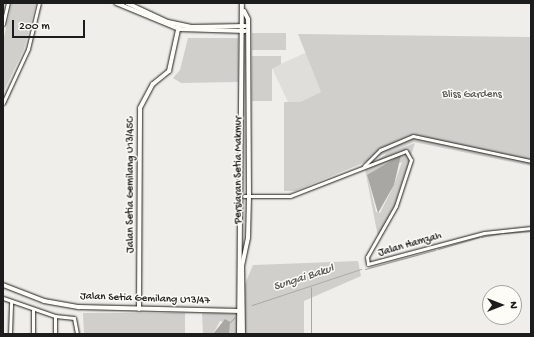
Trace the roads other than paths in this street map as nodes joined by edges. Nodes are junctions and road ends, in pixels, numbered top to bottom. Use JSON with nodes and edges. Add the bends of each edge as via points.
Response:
{"nodes":[{"id":1,"x":8,"y":3,"type":"edge"},
{"id":2,"x":39,"y":3,"type":"edge"},
{"id":3,"x":127,"y":3,"type":"edge"},
{"id":4,"x":119,"y":4,"type":"edge"},
{"id":5,"x":242,"y":5,"type":"edge"},
{"id":6,"x":3,"y":24,"type":"edge"},
{"id":7,"x":245,"y":26,"type":"junction"},
{"id":8,"x":179,"y":27,"type":"junction"},
{"id":9,"x":173,"y":28,"type":"junction"},
{"id":10,"x":189,"y":31,"type":"junction"},
{"id":11,"x":245,"y":31,"type":"junction"},
{"id":12,"x":178,"y":36,"type":"junction"},
{"id":13,"x":3,"y":103,"type":"edge"},
{"id":14,"x":531,"y":161,"type":"edge"},
{"id":15,"x":362,"y":167,"type":"junction"},
{"id":16,"x":242,"y":169,"type":"junction"},
{"id":17,"x":246,"y":196,"type":"junction"},
{"id":18,"x":531,"y":228,"type":"edge"},
{"id":19,"x":241,"y":240,"type":"junction"},
{"id":20,"x":3,"y":285,"type":"edge"},
{"id":21,"x":3,"y":298,"type":"edge"},
{"id":22,"x":11,"y":301,"type":"junction"},
{"id":23,"x":34,"y":310,"type":"junction"},
{"id":24,"x":139,"y":310,"type":"junction"},
{"id":25,"x":241,"y":311,"type":"junction"},
{"id":26,"x":56,"y":316,"type":"junction"},
{"id":27,"x":10,"y":334,"type":"edge"},
{"id":28,"x":32,"y":334,"type":"edge"},
{"id":29,"x":55,"y":334,"type":"edge"},
{"id":30,"x":77,"y":334,"type":"edge"},
{"id":31,"x":239,"y":334,"type":"edge"},
{"id":32,"x":243,"y":334,"type":"edge"}],
"edges":[{"from":1,"to":6,"type":"street"},
{"from":2,"to":13,"type":"street","via":[[28,49]]},
{"from":3,"to":8,"type":"street"},
{"from":4,"to":9,"type":"street"},
{"from":5,"to":7,"type":"street","name":"Persiaran Setia Makmur"},
{"from":7,"to":8,"type":"street"},
{"from":7,"to":11,"type":"street","name":"Persiaran Setia Makmur"},
{"from":8,"to":9,"type":"street"},
{"from":8,"to":10,"type":"street"},
{"from":8,"to":12,"type":"street","name":"Jalan Setia Gemilang U13/45C"},
{"from":9,"to":12,"type":"street"},
{"from":10,"to":11,"type":"street"},
{"from":10,"to":12,"type":"street"},
{"from":11,"to":16,"type":"street","name":"Persiaran Setia Makmur"},
{"from":11,"to":17,"type":"street","name":"Persiaran Setia Makmur"},
{"from":12,"to":24,"type":"street","name":"Jalan Setia Gemilang U13/45C","via":[[169,71],[153,84],[140,108]]},
{"from":14,"to":15,"type":"street","via":[[413,136],[380,150]]},
{"from":15,"to":17,"type":"street","name":"Jalan Hamzah","via":[[290,196]]},
{"from":15,"to":18,"type":"street","name":"Jalan Hamzah","via":[[398,152],[406,151],[411,155],[396,206],[367,257],[368,264],[484,233]]},
{"from":16,"to":17,"type":"street"},
{"from":16,"to":19,"type":"street","name":"Persiaran Setia Makmur"},
{"from":17,"to":19,"type":"street"},
{"from":17,"to":25,"type":"street","name":"Persiaran Setia Makmur","via":[[248,238],[242,266]]},
{"from":19,"to":25,"type":"street","name":"Persiaran Setia Makmur"},
{"from":20,"to":24,"type":"street","name":"Jalan Setia Gemilang U13/47","via":[[54,303]]},
{"from":21,"to":22,"type":"street"},
{"from":22,"to":23,"type":"street"},
{"from":22,"to":27,"type":"street"},
{"from":23,"to":26,"type":"street"},
{"from":23,"to":28,"type":"street"},
{"from":24,"to":25,"type":"street","name":"Jalan Setia Gemilang U13/47"},
{"from":25,"to":31,"type":"street","name":"Persiaran Setia Makmur"},
{"from":25,"to":32,"type":"street","name":"Persiaran Setia Makmur"},
{"from":26,"to":29,"type":"street"},
{"from":26,"to":30,"type":"street","via":[[74,318]]}]}
